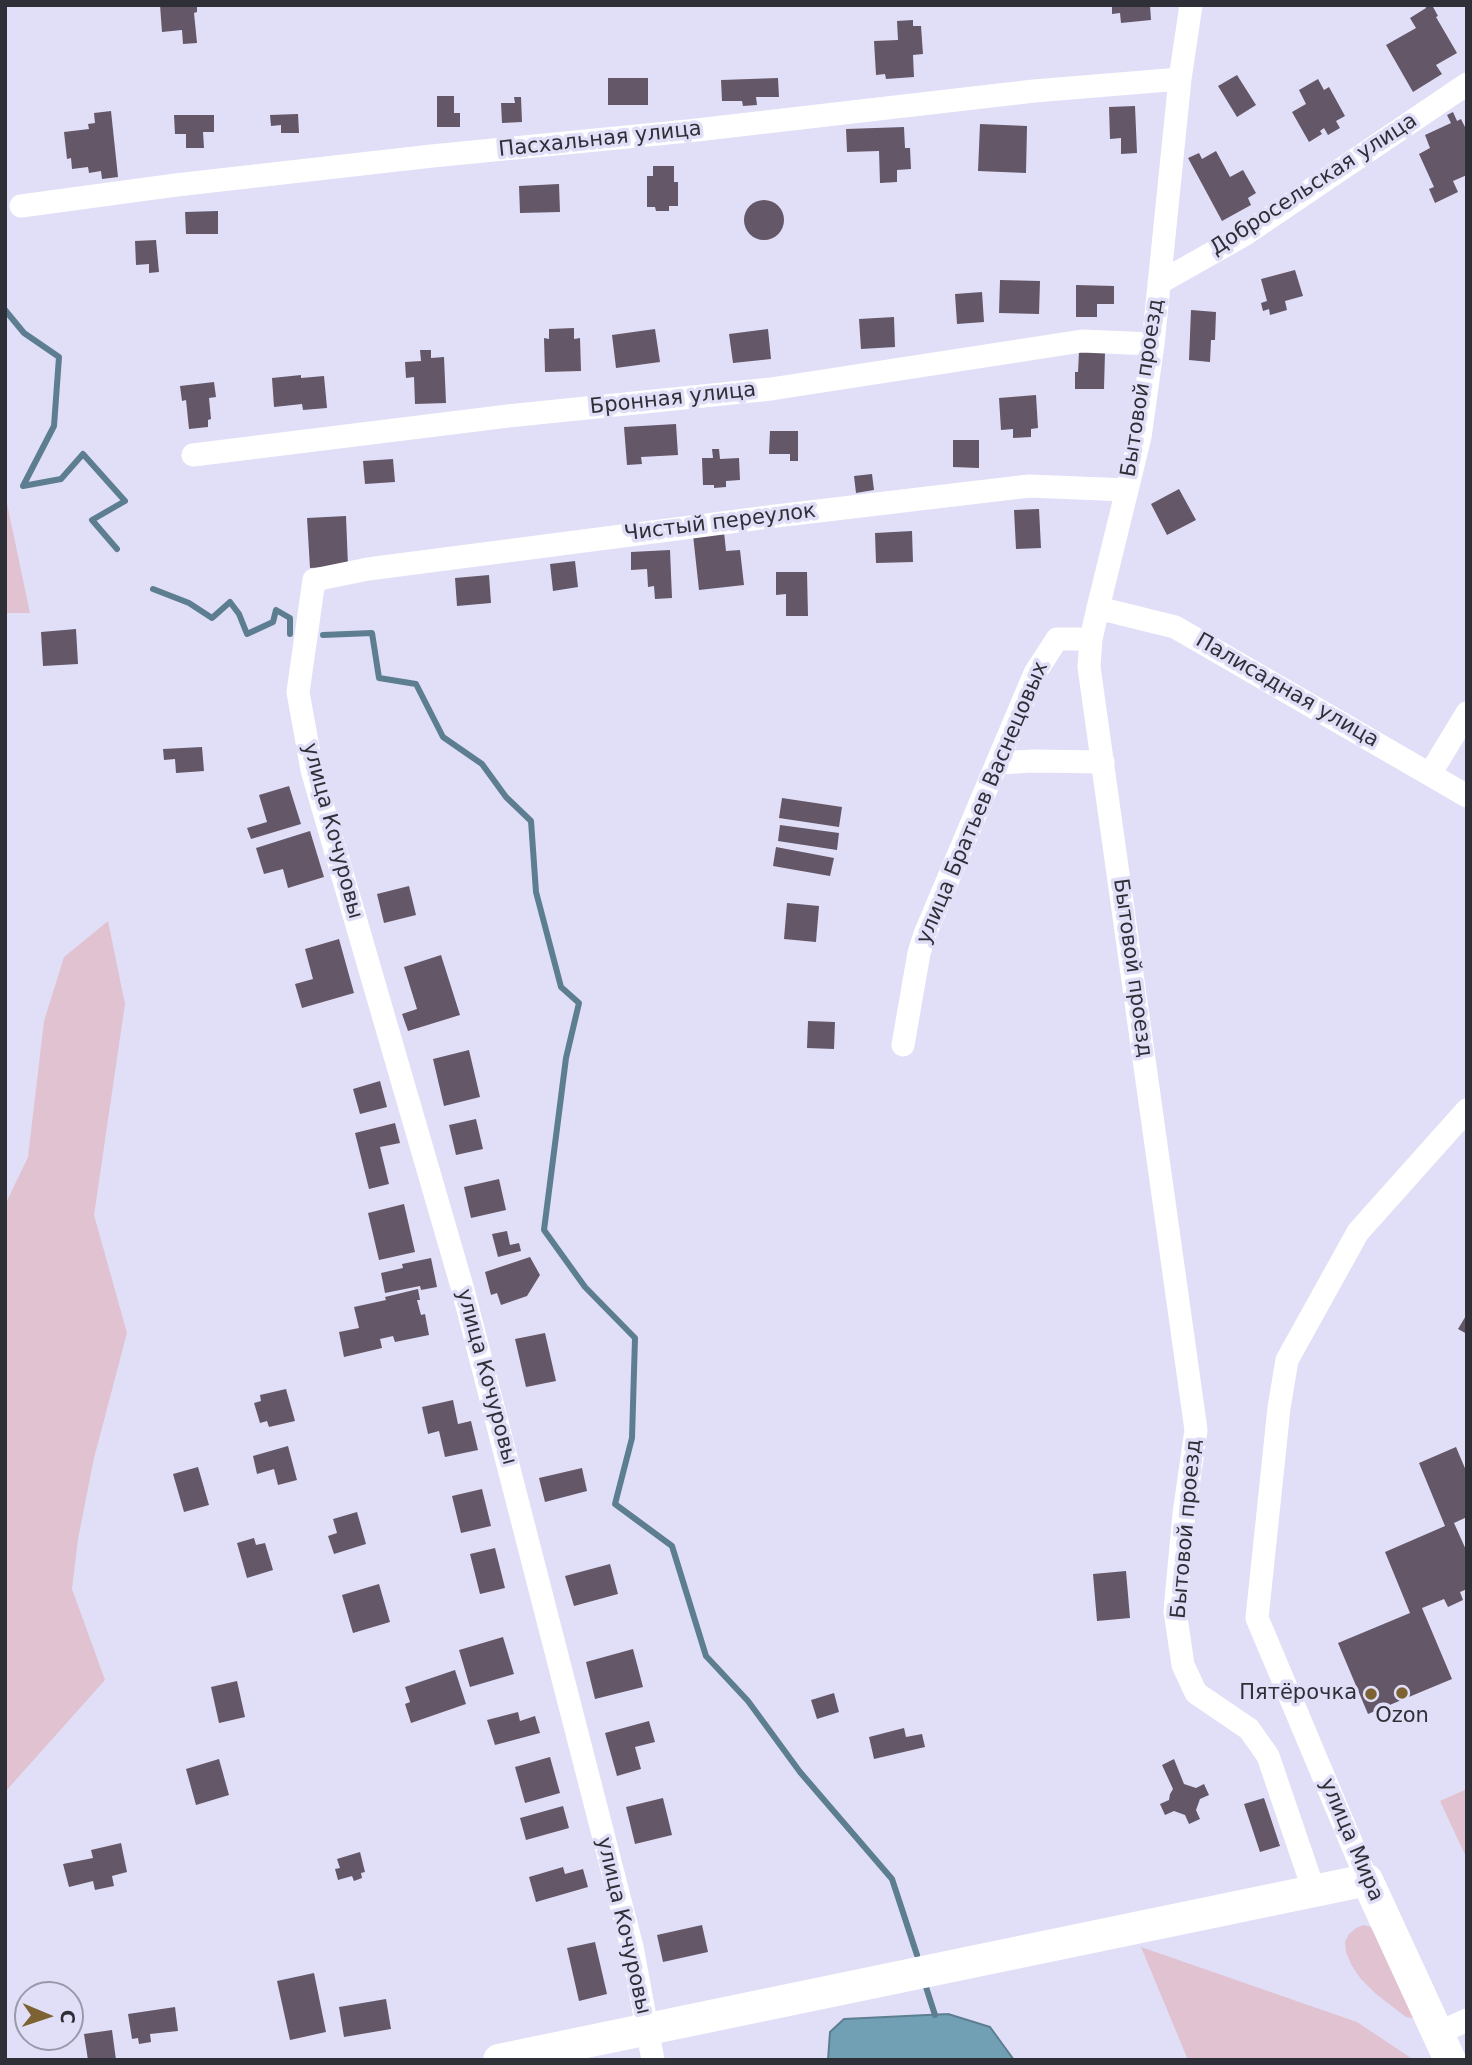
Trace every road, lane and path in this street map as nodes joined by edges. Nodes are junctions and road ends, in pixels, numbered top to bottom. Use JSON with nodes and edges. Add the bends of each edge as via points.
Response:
{"nodes":[{"id":1,"x":1191,"y":5,"type":"edge"},
{"id":2,"x":1180,"y":79,"type":"junction"},
{"id":3,"x":1467,"y":84,"type":"edge"},
{"id":4,"x":21,"y":206,"type":"dead end"},
{"id":5,"x":1159,"y":283,"type":"junction"},
{"id":6,"x":1153,"y":344,"type":"junction"},
{"id":7,"x":193,"y":455,"type":"dead end"},
{"id":8,"x":1127,"y":490,"type":"junction"},
{"id":9,"x":314,"y":580,"type":"joint"},
{"id":10,"x":1098,"y":608,"type":"junction"},
{"id":11,"x":1091,"y":639,"type":"junction"},
{"id":12,"x":1467,"y":713,"type":"edge"},
{"id":13,"x":1103,"y":762,"type":"junction"},
{"id":14,"x":998,"y":763,"type":"junction"},
{"id":15,"x":1430,"y":774,"type":"junction"},
{"id":16,"x":1467,"y":796,"type":"edge"},
{"id":17,"x":903,"y":1045,"type":"dead end"},
{"id":18,"x":1467,"y":1110,"type":"edge"},
{"id":19,"x":1367,"y":1880,"type":"junction"},
{"id":20,"x":1314,"y":1891,"type":"junction"},
{"id":21,"x":1467,"y":2020,"type":"edge"},
{"id":22,"x":646,"y":2029,"type":"junction"},
{"id":23,"x":1444,"y":2046,"type":"edge"},
{"id":24,"x":499,"y":2060,"type":"edge"},
{"id":25,"x":653,"y":2060,"type":"edge"}],
"edges":[{"from":1,"to":2,"type":"street","name":"Бытовой проезд"},
{"from":2,"to":4,"type":"street","name":"Пасхальная улица","via":[[432,156]]},
{"from":2,"to":5,"type":"street","name":"Бытовой проезд"},
{"from":3,"to":5,"type":"street","name":"Добросельская улица","via":[[1244,235]]},
{"from":5,"to":6,"type":"street","name":"Бытовой проезд"},
{"from":6,"to":7,"type":"street","name":"Бронная улица","via":[[1082,341],[771,389]]},
{"from":6,"to":8,"type":"street","name":"Бытовой проезд","via":[[1140,437]]},
{"from":8,"to":9,"type":"street","name":"Чистый переулок","via":[[1029,486],[395,565]]},
{"from":8,"to":10,"type":"street","name":"Бытовой проезд"},
{"from":9,"to":22,"type":"street","name":"улица Кочуровы","via":[[298,692],[312,769],[473,1329],[632,1947]]},
{"from":10,"to":11,"type":"street","name":"Бытовой проезд"},
{"from":10,"to":15,"type":"street","name":"Палисадная улица","via":[[1175,627]]},
{"from":11,"to":13,"type":"street","name":"Бытовой проезд","via":[[1089,667]]},
{"from":11,"to":14,"type":"street","name":"улица Братьев Васнецовых","via":[[1057,639],[1035,673]]},
{"from":12,"to":15,"type":"street"},
{"from":13,"to":14,"type":"street"},
{"from":13,"to":20,"type":"street","name":"Бытовой проезд","via":[[1196,1430],[1175,1611],[1183,1665],[1196,1693],[1249,1729],[1268,1756]]},
{"from":14,"to":17,"type":"street","name":"улица Братьев Васнецовых","via":[[919,953]]},
{"from":15,"to":16,"type":"street","name":"Палисадная улица"},
{"from":18,"to":19,"type":"street","name":"улица Мира","via":[[1358,1232],[1287,1360],[1279,1408],[1256,1618]]},
{"from":19,"to":20,"type":"street"},
{"from":19,"to":23,"type":"street","name":"улица Мира"},
{"from":20,"to":22,"type":"street"},
{"from":21,"to":23,"type":"street"},
{"from":22,"to":24,"type":"street","name":"улица Кочуровы"},
{"from":22,"to":25,"type":"street"}]}
